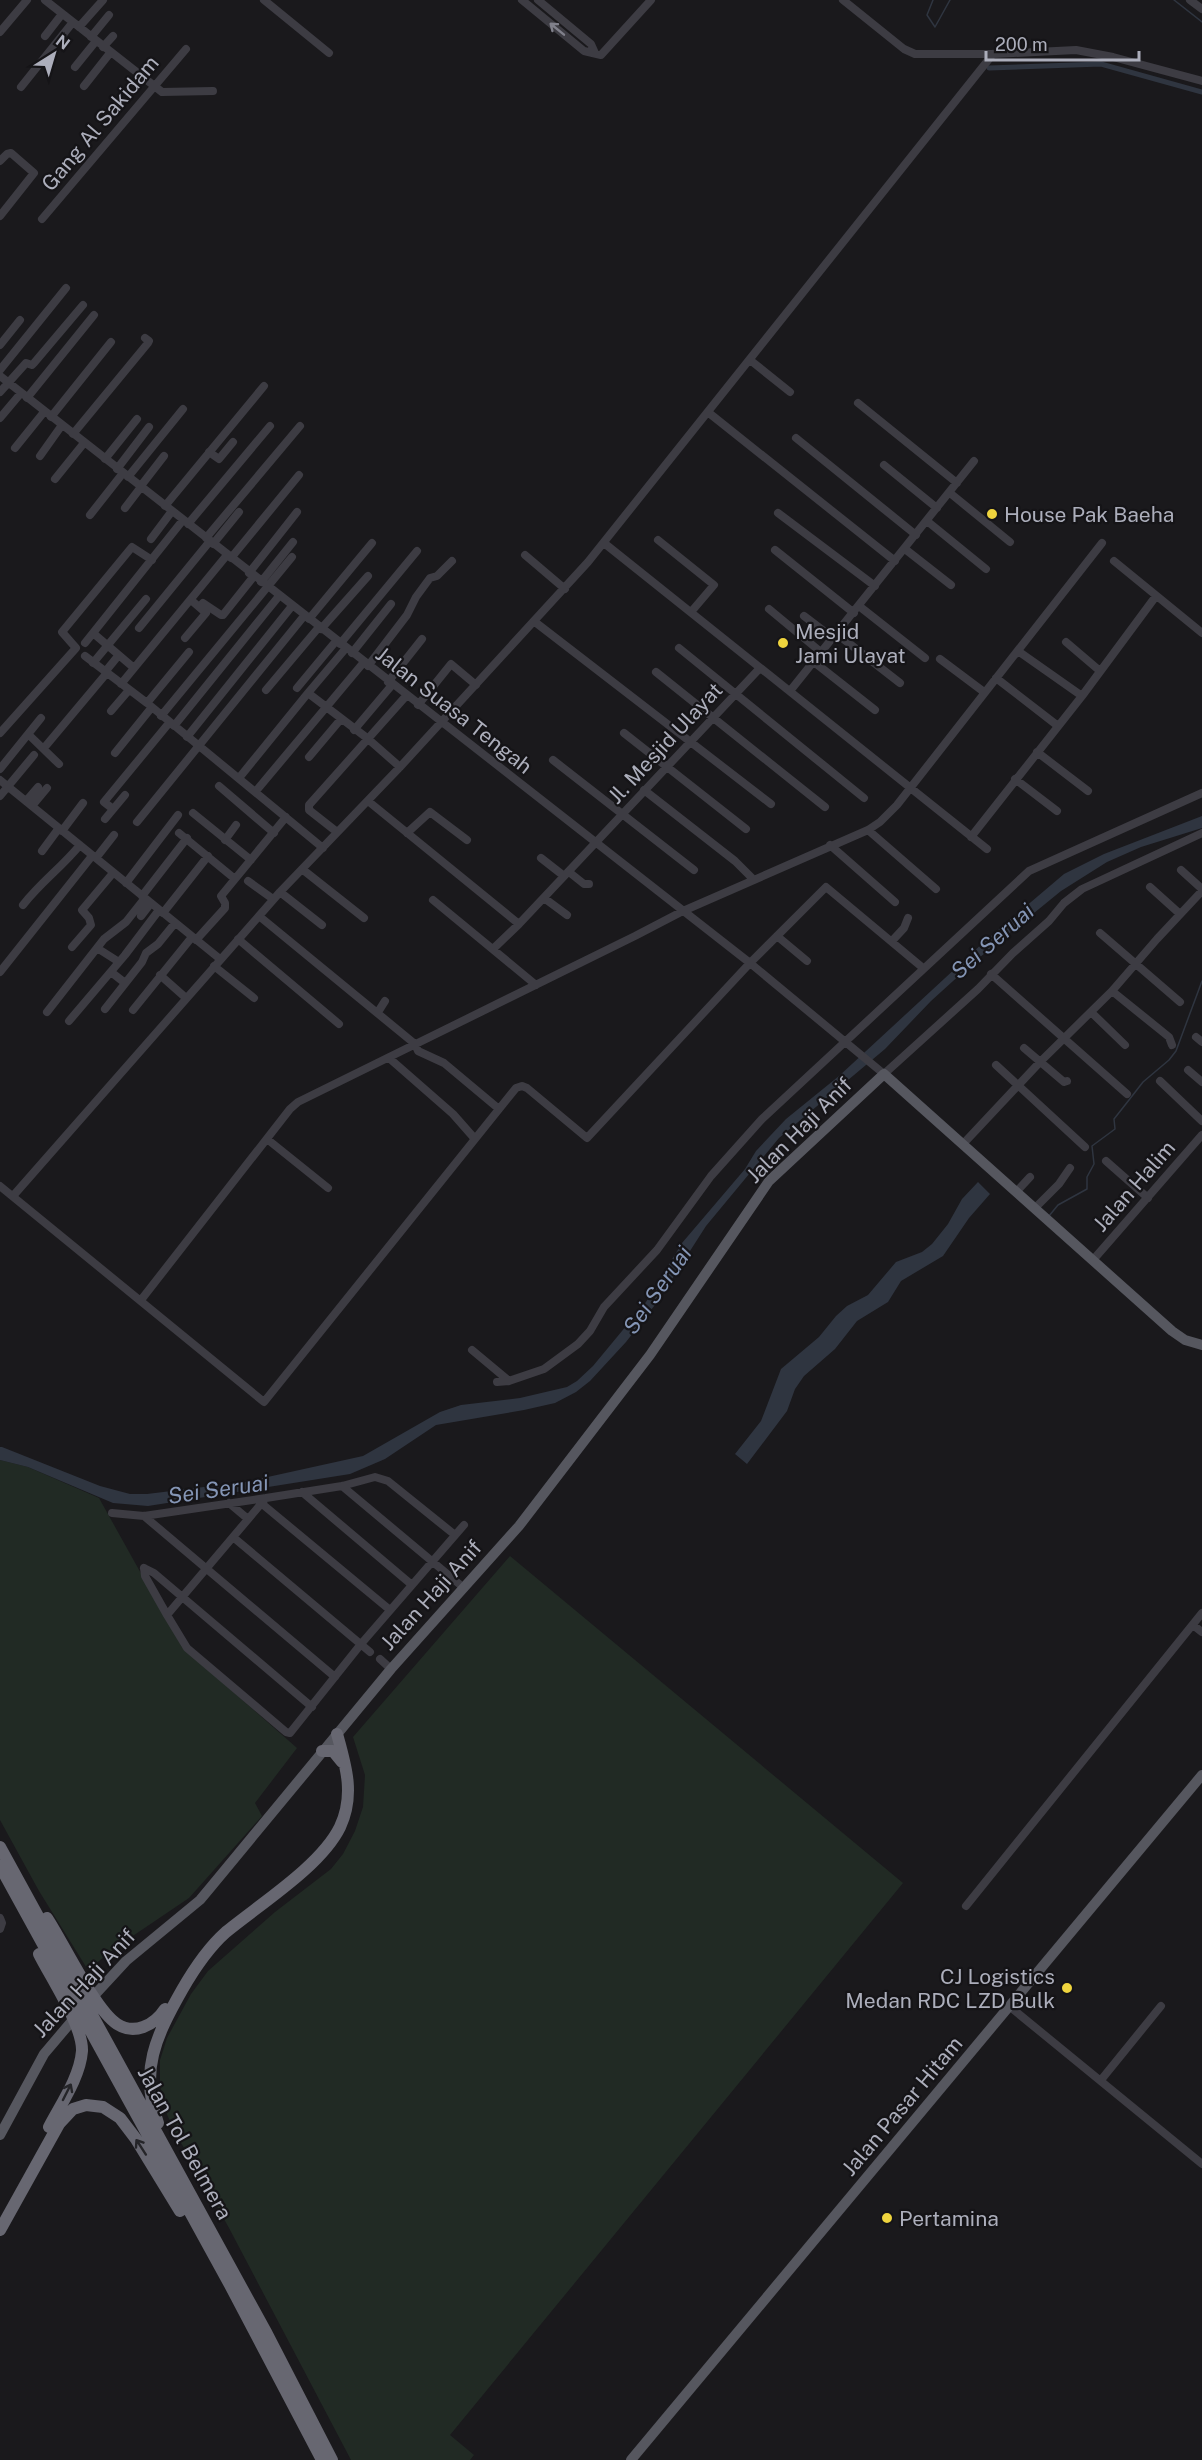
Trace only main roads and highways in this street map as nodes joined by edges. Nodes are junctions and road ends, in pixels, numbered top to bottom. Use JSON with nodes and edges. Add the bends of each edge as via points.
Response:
{"nodes":[{"id":1,"x":1202,"y":1345,"type":"edge"},
{"id":2,"x":337,"y":1734,"type":"junction"},
{"id":3,"x":322,"y":1751,"type":"junction"},
{"id":4,"x":1202,"y":1775,"type":"edge"},
{"id":5,"x":1,"y":1848,"type":"edge"},
{"id":6,"x":0,"y":1866,"type":"edge"},
{"id":7,"x":0,"y":1875,"type":"edge"},
{"id":8,"x":0,"y":2135,"type":"edge"},
{"id":9,"x":0,"y":2218,"type":"edge"},
{"id":10,"x":0,"y":2230,"type":"edge"},
{"id":11,"x":235,"y":2277,"type":"junction"},
{"id":12,"x":239,"y":2302,"type":"junction"},
{"id":13,"x":321,"y":2460,"type":"edge"},
{"id":14,"x":332,"y":2460,"type":"edge"},
{"id":15,"x":631,"y":2460,"type":"edge"}],
"edges":[{"from":1,"to":2,"type":"main road","name":"Jalan Haji Anif","via":[[1180,1337],[884,1074],[769,1181],[628,1384],[519,1526]]},
{"from":2,"to":3,"type":"main road","name":"Jalan Haji Anif"},
{"from":2,"to":11,"type":"highway","via":[[348,1787],[346,1809],[336,1834],[315,1860],[209,1950],[165,2019],[153,2052],[150,2092],[160,2127]]},
{"from":3,"to":5,"type":"highway","via":[[333,1751],[340,1757],[346,1781],[344,1807],[334,1832],[308,1861],[213,1938],[195,1959],[161,2015],[142,2028],[120,2026],[104,2011]]},
{"from":3,"to":8,"type":"main road","name":"Jalan Haji Anif","via":[[200,1900],[126,1961],[69,2024],[44,2054]]},
{"from":4,"to":15,"type":"main road","name":"Jalan Pasar Hitam"},
{"from":5,"to":11,"type":"highway","name":"Jalan Tol Belmera"},
{"from":6,"to":12,"type":"highway","name":"Jalan Tol Belmera"},
{"from":9,"to":7,"type":"highway","one_way":true,"via":[[72,2083],[82,2050],[74,2022]]},
{"from":12,"to":10,"type":"highway","one_way":true,"via":[[129,2130],[120,2118],[103,2107],[82,2106],[62,2120]]},
{"from":11,"to":14,"type":"highway","name":"Jalan Tol Belmera"},
{"from":12,"to":13,"type":"highway","name":"Jalan Tol Belmera"}]}
